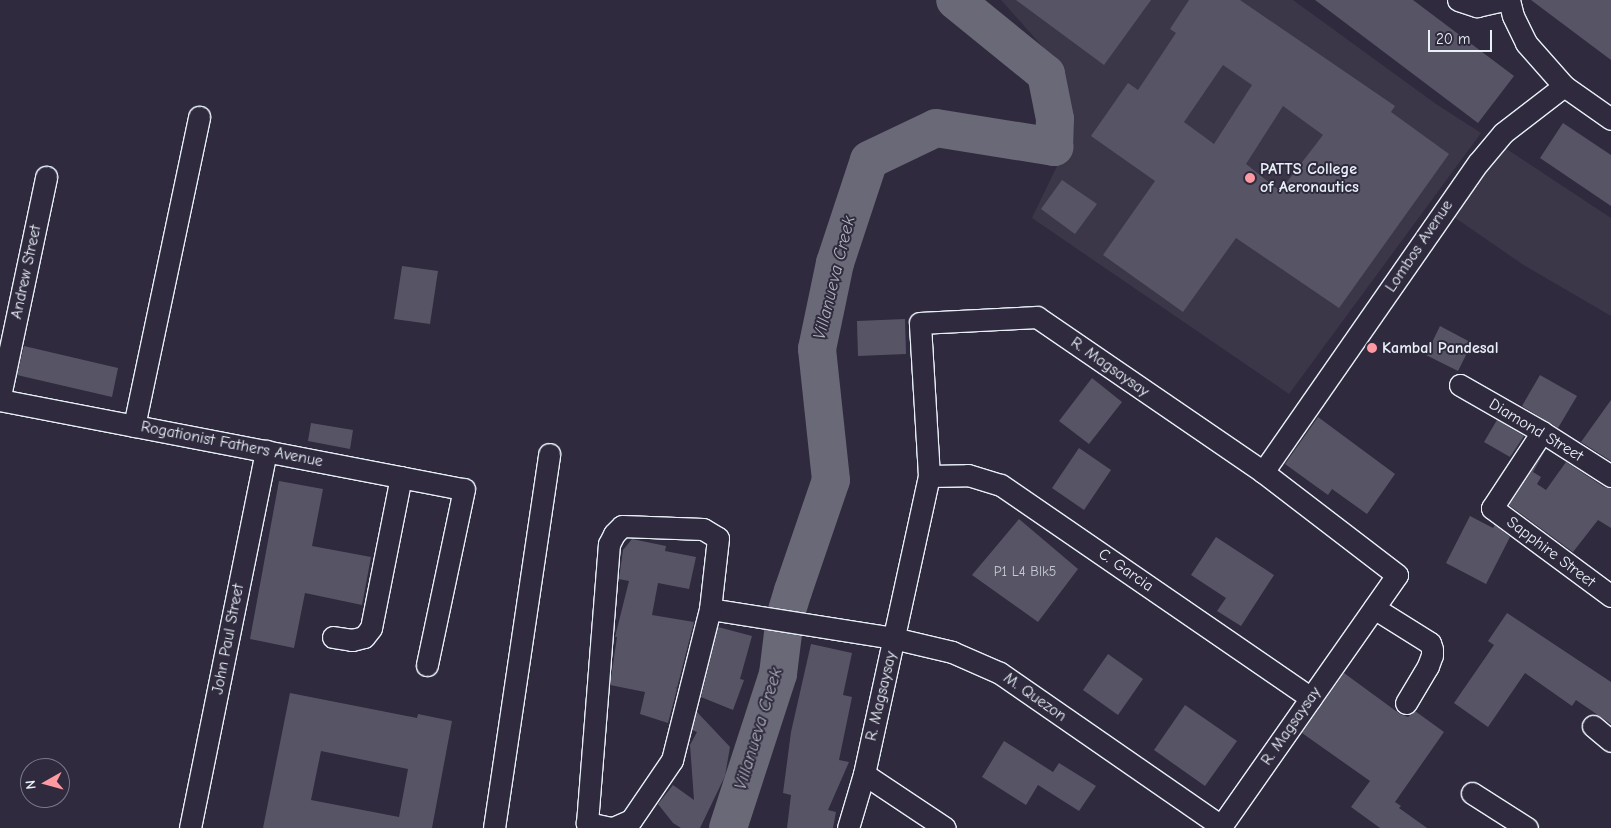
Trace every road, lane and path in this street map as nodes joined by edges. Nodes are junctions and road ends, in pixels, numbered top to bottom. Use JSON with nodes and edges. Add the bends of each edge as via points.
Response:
{"nodes":[{"id":1,"x":1458,"y":0,"type":"edge"},
{"id":2,"x":1502,"y":0,"type":"edge"},
{"id":3,"x":1509,"y":0,"type":"edge"},
{"id":4,"x":1564,"y":86,"type":"junction"},
{"id":5,"x":199,"y":117,"type":"dead end"},
{"id":6,"x":1611,"y":119,"type":"edge"},
{"id":7,"x":46,"y":177,"type":"dead end"},
{"id":8,"x":1460,"y":385,"type":"dead end"},
{"id":9,"x":0,"y":396,"type":"edge"},
{"id":10,"x":0,"y":400,"type":"edge"},
{"id":11,"x":134,"y":426,"type":"junction"},
{"id":12,"x":1542,"y":432,"type":"junction"},
{"id":13,"x":266,"y":451,"type":"junction"},
{"id":14,"x":549,"y":454,"type":"dead end"},
{"id":15,"x":1263,"y":472,"type":"junction"},
{"id":16,"x":929,"y":476,"type":"junction"},
{"id":17,"x":1611,"y":476,"type":"edge"},
{"id":18,"x":401,"y":477,"type":"junction"},
{"id":19,"x":1611,"y":596,"type":"edge"},
{"id":20,"x":1374,"y":608,"type":"junction"},
{"id":21,"x":710,"y":609,"type":"junction"},
{"id":22,"x":333,"y":637,"type":"dead end"},
{"id":23,"x":894,"y":638,"type":"junction"},
{"id":24,"x":427,"y":665,"type":"dead end"},
{"id":25,"x":1311,"y":698,"type":"junction"},
{"id":26,"x":1406,"y":702,"type":"dead end"},
{"id":27,"x":1593,"y":726,"type":"dead end"},
{"id":28,"x":1611,"y":741,"type":"edge"},
{"id":29,"x":864,"y":774,"type":"junction"},
{"id":30,"x":1472,"y":793,"type":"dead end"},
{"id":31,"x":1220,"y":827,"type":"edge"},
{"id":32,"x":190,"y":828,"type":"edge"},
{"id":33,"x":494,"y":828,"type":"edge"},
{"id":34,"x":612,"y":828,"type":"edge"},
{"id":35,"x":848,"y":828,"type":"edge"},
{"id":36,"x":945,"y":828,"type":"edge"},
{"id":37,"x":1527,"y":828,"type":"edge"}],
"edges":[{"from":1,"to":2,"type":"street","via":[[1477,6]]},
{"from":3,"to":4,"type":"street","via":[[1526,43]]},
{"from":4,"to":6,"type":"street"},
{"from":4,"to":15,"type":"street","name":"Lombos Avenue","via":[[1502,134],[1478,163]]},
{"from":5,"to":11,"type":"street"},
{"from":7,"to":9,"type":"street","name":"Andrew Street"},
{"from":8,"to":12,"type":"street","name":"Diamond Street"},
{"from":10,"to":11,"type":"street","name":"Rogationist Fathers Avenue"},
{"from":11,"to":13,"type":"street","name":"Rogationist Fathers Avenue"},
{"from":12,"to":17,"type":"street","name":"Diamond Street"},
{"from":12,"to":19,"type":"street","name":"Sapphire Street","via":[[1492,508]]},
{"from":13,"to":18,"type":"street","name":"Rogationist Fathers Avenue"},
{"from":13,"to":32,"type":"street","name":"John Paul Street"},
{"from":14,"to":33,"type":"street"},
{"from":15,"to":16,"type":"street","name":"R. Magsaysay","via":[[1037,317],[920,323]]},
{"from":15,"to":20,"type":"street","name":"R. Magsaysay","via":[[1397,574]]},
{"from":16,"to":23,"type":"street","name":"R. Magsaysay"},
{"from":16,"to":25,"type":"street","name":"C. Garcia","via":[[968,475],[1001,485]]},
{"from":18,"to":22,"type":"street","via":[[371,628],[364,637],[352,640]]},
{"from":18,"to":24,"type":"street","name":"Rogationist Fathers Avenue","via":[[464,489]]},
{"from":20,"to":25,"type":"street","name":"R. Magsaysay"},
{"from":20,"to":26,"type":"street","via":[[1430,643],[1432,655],[1428,666]]},
{"from":21,"to":23,"type":"street","name":"M. Quezon"},
{"from":21,"to":34,"type":"street","via":[[672,760],[631,820]]},
{"from":21,"to":34,"type":"street","via":[[718,538],[712,533],[703,529],[622,526],[614,534],[609,544],[587,823]]},
{"from":23,"to":29,"type":"street","name":"R. Magsaysay"},
{"from":23,"to":31,"type":"street","name":"M. Quezon","via":[[952,652],[1000,672]]},
{"from":25,"to":31,"type":"street","name":"R. Magsaysay"},
{"from":27,"to":28,"type":"street"},
{"from":29,"to":35,"type":"street","name":"R. Magsaysay"},
{"from":29,"to":36,"type":"street"},
{"from":30,"to":37,"type":"street"}]}
